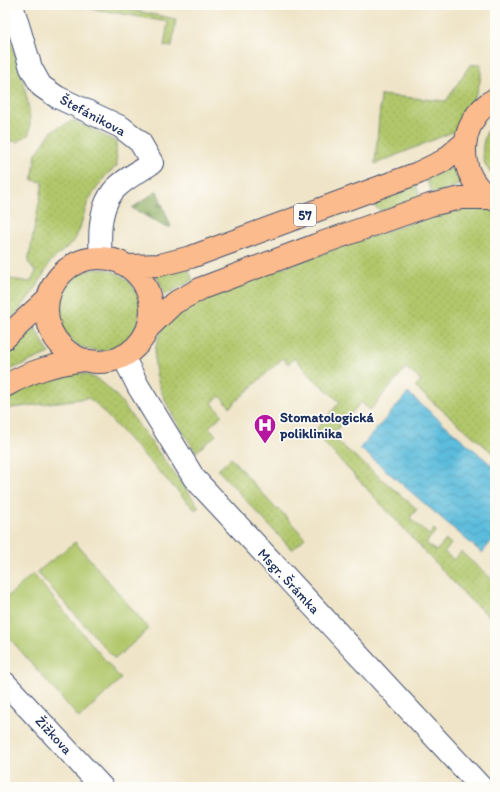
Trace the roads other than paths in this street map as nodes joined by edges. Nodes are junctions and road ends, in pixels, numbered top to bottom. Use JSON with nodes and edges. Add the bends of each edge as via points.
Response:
{"nodes":[{"id":1,"x":12,"y":5,"type":"edge"},
{"id":2,"x":495,"y":99,"type":"edge"},
{"id":3,"x":464,"y":143,"type":"junction"},
{"id":4,"x":494,"y":199,"type":"edge"},
{"id":5,"x":101,"y":257,"type":"junction"},
{"id":6,"x":128,"y":266,"type":"junction"},
{"id":7,"x":48,"y":298,"type":"junction"},
{"id":8,"x":148,"y":326,"type":"junction"},
{"id":9,"x":5,"y":338,"type":"edge"},
{"id":10,"x":124,"y":356,"type":"junction"},
{"id":11,"x":85,"y":360,"type":"junction"},
{"id":12,"x":5,"y":386,"type":"edge"},
{"id":13,"x":5,"y":683,"type":"edge"},
{"id":14,"x":102,"y":787,"type":"edge"},
{"id":15,"x":480,"y":787,"type":"edge"}],
"edges":[{"from":1,"to":5,"type":"street","name":"Štefánikova","via":[[32,68],[41,86],[58,97],[121,127],[140,142],[152,163],[124,181],[108,199],[103,214]]},
{"from":2,"to":3,"type":"main road","number":"57","via":[[474,118]]},
{"from":3,"to":4,"type":"main road","number":"57","via":[[465,161],[472,178],[484,193]]},
{"from":3,"to":6,"type":"main road","number":"57","via":[[443,161],[418,173],[191,257],[160,265]]},
{"from":4,"to":8,"type":"main road","number":"57","via":[[461,198],[430,205],[309,248],[202,288],[174,303]]},
{"from":5,"to":6,"type":"main road","number":"57"},
{"from":5,"to":7,"type":"main road","number":"57","via":[[85,259],[70,266],[54,283]]},
{"from":6,"to":8,"type":"main road","number":"57","via":[[139,276],[149,295],[151,311]]},
{"from":7,"to":9,"type":"main road","number":"57"},
{"from":7,"to":11,"type":"main road","number":"57","via":[[47,314],[54,336],[70,354]]},
{"from":8,"to":10,"type":"main road","number":"57","via":[[136,347]]},
{"from":10,"to":11,"type":"main road","number":"57","via":[[101,362]]},
{"from":10,"to":15,"type":"street","name":"Msgr. Šrámka","via":[[138,386],[194,478]]},
{"from":11,"to":12,"type":"main road","number":"57","via":[[56,364],[27,374]]},
{"from":13,"to":14,"type":"street","name":"Žižkova"}]}
